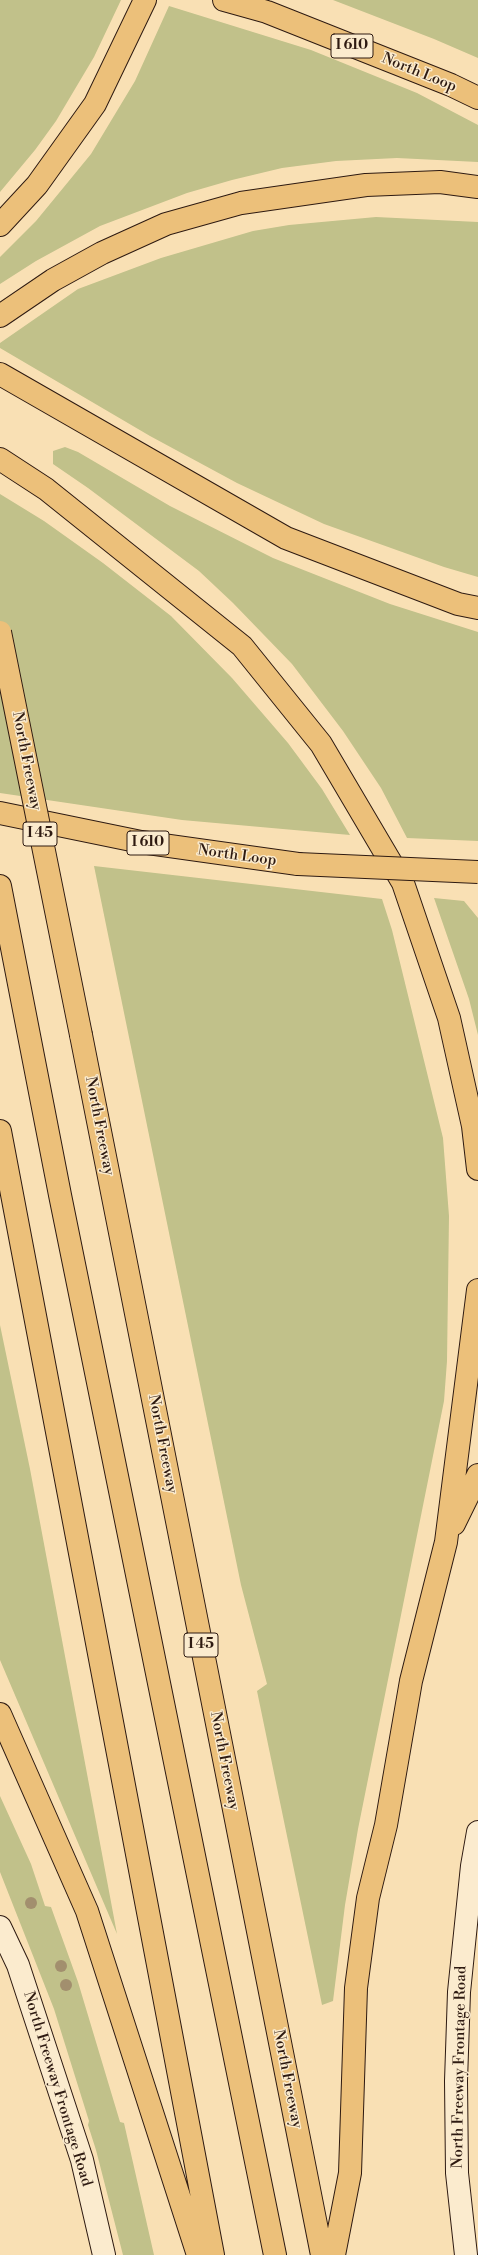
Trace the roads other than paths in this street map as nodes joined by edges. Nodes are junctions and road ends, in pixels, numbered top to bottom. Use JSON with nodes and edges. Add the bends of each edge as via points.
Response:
{"nodes":[{"id":1,"x":145,"y":0,"type":"edge"},
{"id":2,"x":224,"y":0,"type":"edge"},
{"id":3,"x":478,"y":98,"type":"edge"},
{"id":4,"x":478,"y":187,"type":"edge"},
{"id":5,"x":0,"y":225,"type":"edge"},
{"id":6,"x":0,"y":316,"type":"edge"},
{"id":7,"x":0,"y":374,"type":"edge"},
{"id":8,"x":0,"y":460,"type":"edge"},
{"id":9,"x":478,"y":608,"type":"edge"},
{"id":10,"x":0,"y":632,"type":"edge"},
{"id":11,"x":0,"y":813,"type":"edge"},
{"id":12,"x":478,"y":872,"type":"edge"},
{"id":13,"x":0,"y":886,"type":"edge"},
{"id":14,"x":0,"y":1131,"type":"edge"},
{"id":15,"x":478,"y":1169,"type":"edge"},
{"id":16,"x":478,"y":1290,"type":"edge"},
{"id":17,"x":478,"y":1475,"type":"edge"},
{"id":18,"x":446,"y":1542,"type":"junction"},
{"id":19,"x":0,"y":1714,"type":"edge"},
{"id":20,"x":478,"y":1832,"type":"edge"},
{"id":21,"x":0,"y":1927,"type":"edge"},
{"id":22,"x":104,"y":2255,"type":"edge"},
{"id":23,"x":198,"y":2255,"type":"edge"},
{"id":24,"x":213,"y":2255,"type":"edge"},
{"id":25,"x":275,"y":2255,"type":"edge"},
{"id":26,"x":322,"y":2255,"type":"edge"},
{"id":27,"x":334,"y":2255,"type":"edge"},
{"id":28,"x":466,"y":2255,"type":"edge"}],
"edges":[{"from":1,"to":5,"type":"highway","via":[[95,104],[37,185]]},
{"from":2,"to":3,"type":"highway","name":"North Loop","number":"I 610","via":[[267,12]]},
{"from":4,"to":6,"type":"highway","via":[[440,182],[366,185],[241,203],[166,224],[102,253],[52,280]]},
{"from":7,"to":9,"type":"highway","via":[[286,538],[458,604]]},
{"from":8,"to":15,"type":"highway","via":[[46,490],[242,646],[321,744],[403,883],[449,1018],[473,1126]]},
{"from":10,"to":26,"type":"highway","name":"North Freeway","number":"I 45","bridge":true},
{"from":11,"to":12,"type":"highway","name":"North Loop","number":"I 610","bridge":true,"via":[[141,842],[298,864]]},
{"from":13,"to":25,"type":"highway","via":[[61,1202]]},
{"from":14,"to":24,"type":"highway"},
{"from":16,"to":18,"type":"highway"},
{"from":17,"to":18,"type":"highway"},
{"from":18,"to":27,"type":"highway","via":[[411,1681],[386,1825],[368,1898],[356,1988],[350,2174]]},
{"from":19,"to":23,"type":"highway","via":[[87,1911]]},
{"from":20,"to":28,"type":"main road","name":"North Freeway Frontage Road","via":[[459,1992],[456,2081],[457,2173]]},
{"from":21,"to":22,"type":"main road","name":"North Freeway Frontage Road","via":[[18,1965],[82,2160]]}]}
